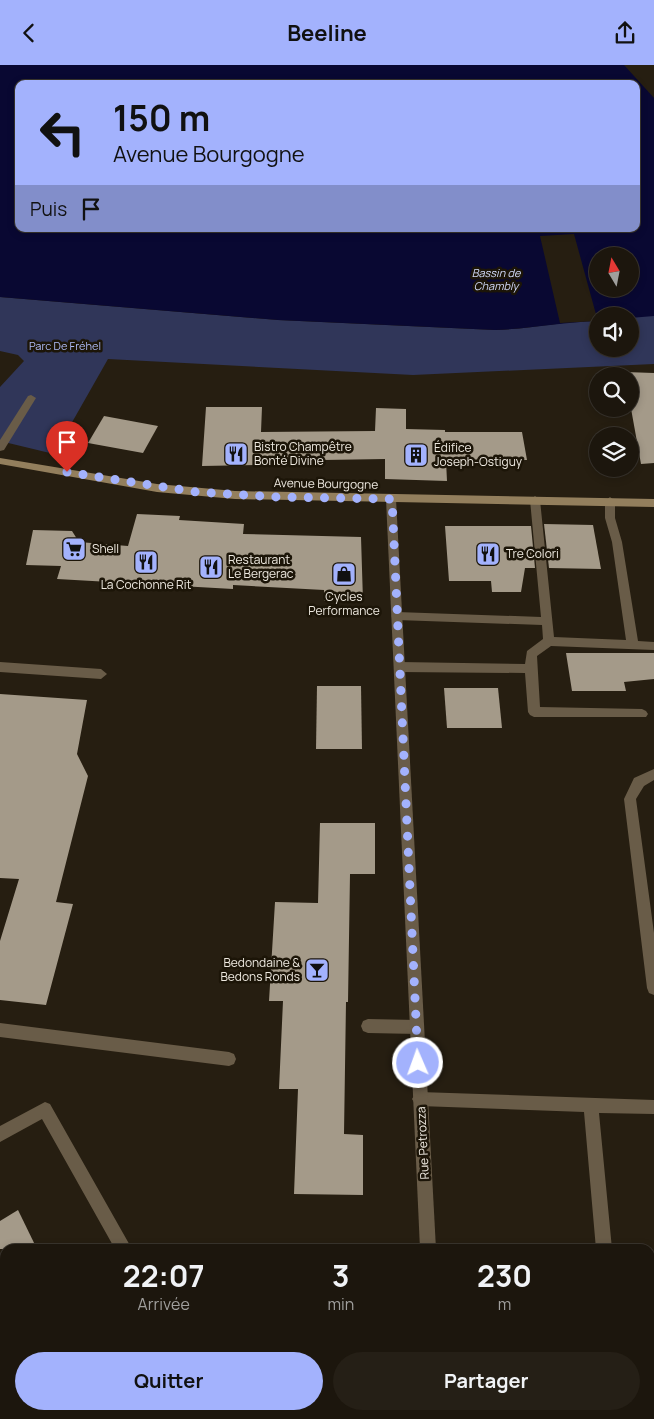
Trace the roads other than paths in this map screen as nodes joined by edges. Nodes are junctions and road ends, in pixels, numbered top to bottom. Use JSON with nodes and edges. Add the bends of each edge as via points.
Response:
{"nodes":[{"id":1,"x":31,"y":398,"type":"dead end"},
{"id":2,"x":0,"y":448,"type":"edge"},
{"id":3,"x":0,"y":461,"type":"edge"},
{"id":4,"x":392,"y":499,"type":"junction"},
{"id":5,"x":535,"y":500,"type":"junction"},
{"id":6,"x":610,"y":501,"type":"junction"},
{"id":7,"x":654,"y":503,"type":"edge"},
{"id":8,"x":397,"y":615,"type":"junction"},
{"id":9,"x":547,"y":621,"type":"junction"},
{"id":10,"x":549,"y":641,"type":"junction"},
{"id":11,"x":633,"y":645,"type":"junction"},
{"id":12,"x":654,"y":646,"type":"edge"},
{"id":13,"x":0,"y":667,"type":"edge"},
{"id":14,"x":400,"y":667,"type":"junction"},
{"id":15,"x":531,"y":669,"type":"junction"},
{"id":16,"x":100,"y":673,"type":"dead end"},
{"id":17,"x":642,"y":715,"type":"dead end"},
{"id":18,"x":654,"y":774,"type":"edge"},
{"id":19,"x":654,"y":988,"type":"edge"},
{"id":20,"x":368,"y":1026,"type":"dead end"},
{"id":21,"x":417,"y":1027,"type":"junction"},
{"id":22,"x":0,"y":1030,"type":"edge"},
{"id":23,"x":229,"y":1059,"type":"dead end"},
{"id":24,"x":420,"y":1099,"type":"junction"},
{"id":25,"x":591,"y":1105,"type":"junction"},
{"id":26,"x":654,"y":1107,"type":"edge"},
{"id":27,"x":0,"y":1134,"type":"edge"},
{"id":28,"x":121,"y":1244,"type":"edge"},
{"id":29,"x":428,"y":1244,"type":"edge"},
{"id":30,"x":604,"y":1244,"type":"edge"}],
"edges":[{"from":1,"to":2,"type":"street"},
{"from":3,"to":4,"type":"street","name":"Avenue Bourgogne","via":[[196,492]]},
{"from":4,"to":5,"type":"street","name":"Avenue Bourgogne"},
{"from":4,"to":8,"type":"street","name":"Rue Petrozza"},
{"from":5,"to":6,"type":"street","name":"Avenue Bourgogne"},
{"from":5,"to":9,"type":"street"},
{"from":6,"to":7,"type":"street","name":"Avenue Bourgogne"},
{"from":6,"to":11,"type":"street","via":[[610,518],[617,542]]},
{"from":8,"to":9,"type":"street"},
{"from":8,"to":14,"type":"street","name":"Rue Petrozza"},
{"from":9,"to":10,"type":"street"},
{"from":10,"to":11,"type":"street"},
{"from":10,"to":15,"type":"street","via":[[531,654]]},
{"from":11,"to":12,"type":"street"},
{"from":13,"to":16,"type":"street"},
{"from":14,"to":15,"type":"street"},
{"from":14,"to":21,"type":"street","name":"Rue Petrozza"},
{"from":15,"to":17,"type":"street","via":[[534,712]]},
{"from":18,"to":19,"type":"street","via":[[639,782],[630,799]]},
{"from":20,"to":21,"type":"street"},
{"from":21,"to":24,"type":"street","name":"Rue Petrozza"},
{"from":22,"to":23,"type":"street"},
{"from":24,"to":25,"type":"street"},
{"from":24,"to":29,"type":"street","name":"Rue Petrozza"},
{"from":25,"to":26,"type":"street"},
{"from":25,"to":30,"type":"street"},
{"from":27,"to":28,"type":"street","via":[[45,1109]]}]}
